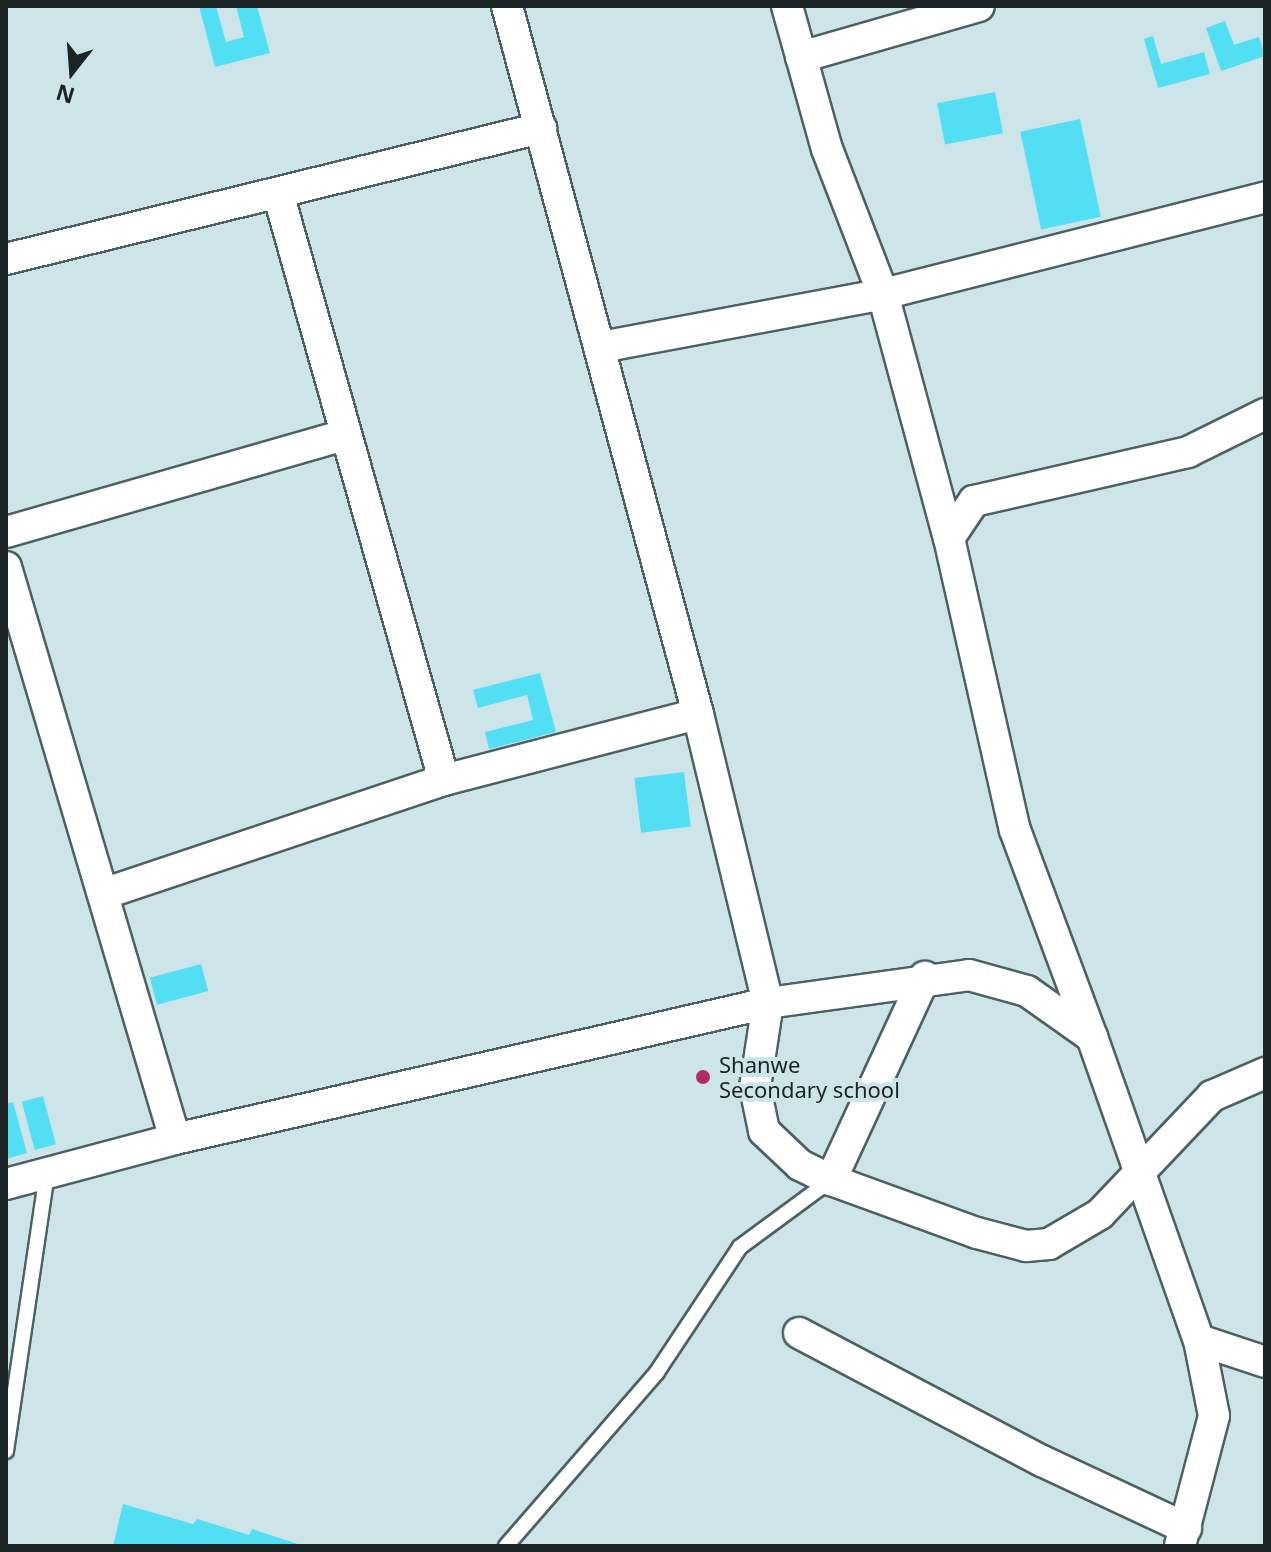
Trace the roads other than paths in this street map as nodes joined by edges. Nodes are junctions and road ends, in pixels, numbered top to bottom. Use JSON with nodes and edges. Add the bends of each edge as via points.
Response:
{"nodes":[{"id":1,"x":507,"y":6,"type":"edge"},
{"id":2,"x":787,"y":6,"type":"edge"},
{"id":3,"x":979,"y":6,"type":"edge"},
{"id":4,"x":801,"y":57,"type":"junction"},
{"id":5,"x":541,"y":128,"type":"junction"},
{"id":6,"x":278,"y":193,"type":"junction"},
{"id":7,"x":1265,"y":197,"type":"edge"},
{"id":8,"x":6,"y":259,"type":"edge"},
{"id":9,"x":883,"y":294,"type":"junction"},
{"id":10,"x":601,"y":347,"type":"junction"},
{"id":11,"x":1265,"y":414,"type":"edge"},
{"id":12,"x":344,"y":435,"type":"junction"},
{"id":13,"x":6,"y":532,"type":"edge"},
{"id":14,"x":949,"y":538,"type":"junction"},
{"id":15,"x":6,"y":567,"type":"edge"},
{"id":16,"x":698,"y":714,"type":"junction"},
{"id":17,"x":444,"y":780,"type":"junction"},
{"id":18,"x":103,"y":894,"type":"junction"},
{"id":19,"x":925,"y":977,"type":"junction"},
{"id":20,"x":768,"y":1003,"type":"junction"},
{"id":21,"x":1092,"y":1037,"type":"junction"},
{"id":22,"x":1265,"y":1073,"type":"edge"},
{"id":23,"x":175,"y":1139,"type":"junction"},
{"id":24,"x":47,"y":1174,"type":"junction"},
{"id":25,"x":1136,"y":1176,"type":"junction"},
{"id":26,"x":831,"y":1180,"type":"junction"},
{"id":27,"x":6,"y":1184,"type":"edge"},
{"id":28,"x":799,"y":1333,"type":"dead end"},
{"id":29,"x":1199,"y":1340,"type":"junction"},
{"id":30,"x":1265,"y":1362,"type":"edge"},
{"id":31,"x":6,"y":1451,"type":"edge"},
{"id":32,"x":1183,"y":1537,"type":"edge"},
{"id":33,"x":506,"y":1546,"type":"edge"}],
"edges":[{"from":1,"to":5,"type":"street"},
{"from":2,"to":4,"type":"street"},
{"from":3,"to":4,"type":"street"},
{"from":4,"to":9,"type":"street","via":[[827,149]]},
{"from":5,"to":6,"type":"street"},
{"from":5,"to":10,"type":"street"},
{"from":6,"to":8,"type":"street"},
{"from":6,"to":12,"type":"street"},
{"from":7,"to":9,"type":"street"},
{"from":9,"to":10,"type":"street"},
{"from":9,"to":14,"type":"street"},
{"from":10,"to":16,"type":"street"},
{"from":11,"to":14,"type":"street","via":[[1188,452],[974,501]]},
{"from":12,"to":13,"type":"street"},
{"from":12,"to":17,"type":"street"},
{"from":14,"to":21,"type":"street","via":[[1015,830]]},
{"from":15,"to":18,"type":"street"},
{"from":16,"to":17,"type":"street"},
{"from":16,"to":20,"type":"street"},
{"from":17,"to":18,"type":"street"},
{"from":18,"to":23,"type":"street"},
{"from":19,"to":20,"type":"street"},
{"from":19,"to":21,"type":"street","via":[[969,975],[1027,991]]},
{"from":19,"to":26,"type":"street"},
{"from":20,"to":23,"type":"street"},
{"from":20,"to":26,"type":"street","via":[[755,1087],[764,1131],[800,1165]]},
{"from":21,"to":25,"type":"street"},
{"from":22,"to":25,"type":"street","via":[[1212,1096]]},
{"from":23,"to":24,"type":"street"},
{"from":24,"to":27,"type":"street"},
{"from":24,"to":31,"type":"lane"},
{"from":25,"to":26,"type":"street","via":[[1069,1236],[1026,1246]]},
{"from":25,"to":29,"type":"street"},
{"from":26,"to":33,"type":"lane","via":[[740,1247],[657,1372]]},
{"from":28,"to":32,"type":"street"},
{"from":29,"to":30,"type":"street"},
{"from":29,"to":32,"type":"street","via":[[1214,1416]]}]}
